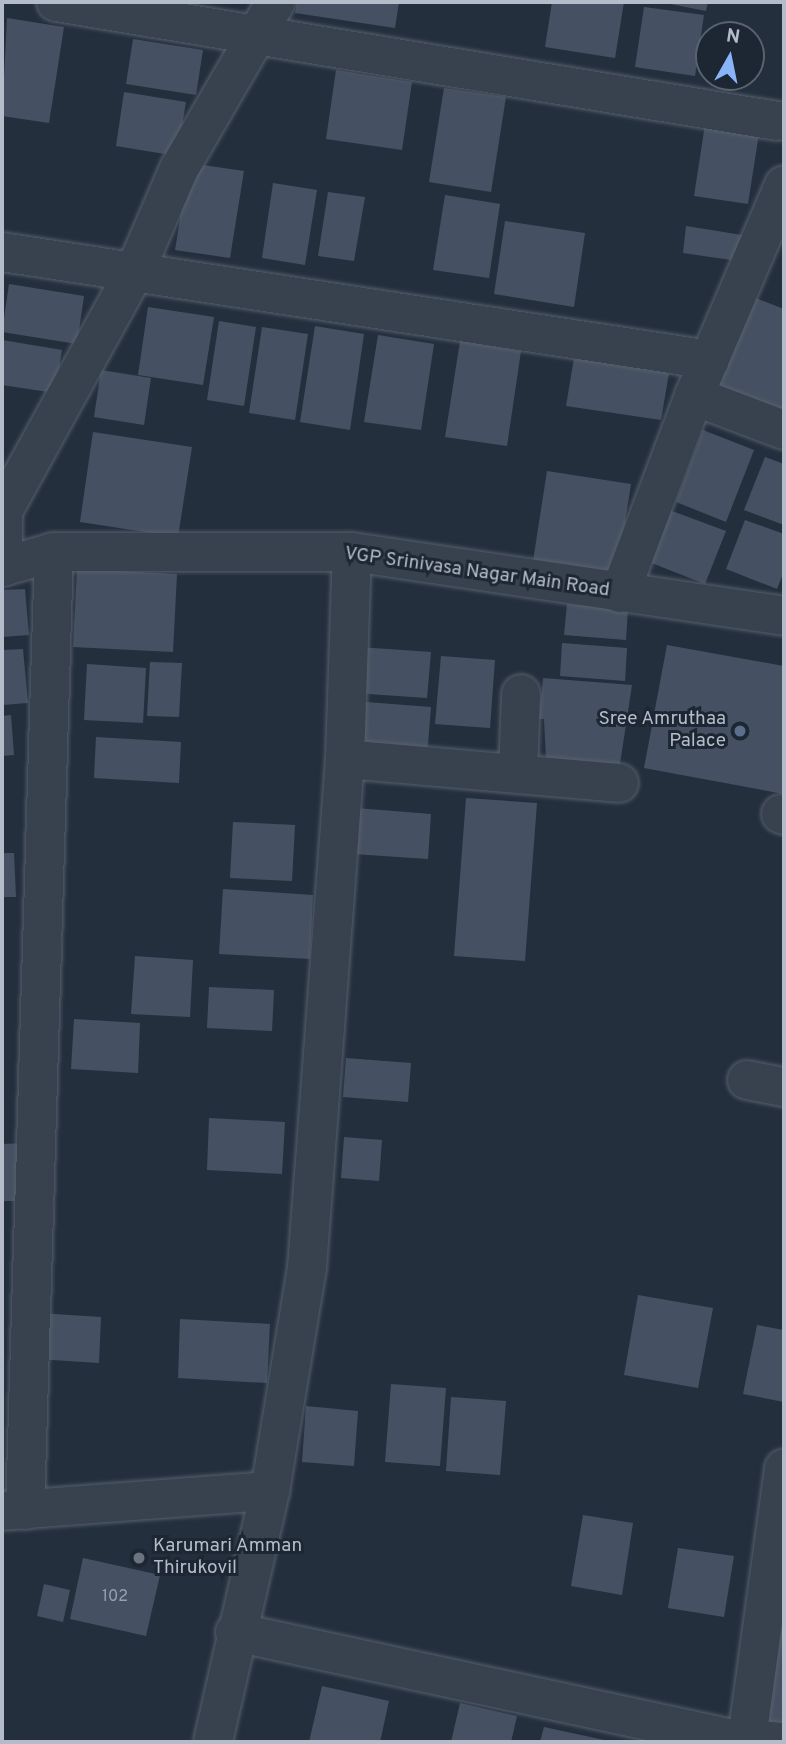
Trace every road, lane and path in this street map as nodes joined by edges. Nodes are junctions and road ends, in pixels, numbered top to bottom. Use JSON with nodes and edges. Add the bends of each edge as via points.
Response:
{"nodes":[{"id":1,"x":56,"y":2,"type":"edge"},
{"id":2,"x":268,"y":17,"type":"edge"},
{"id":3,"x":777,"y":121,"type":"dead end"},
{"id":4,"x":784,"y":185,"type":"edge"},
{"id":5,"x":2,"y":252,"type":"edge"},
{"id":6,"x":135,"y":271,"type":"junction"},
{"id":7,"x":710,"y":360,"type":"junction"},
{"id":8,"x":694,"y":396,"type":"junction"},
{"id":9,"x":784,"y":430,"type":"edge"},
{"id":10,"x":3,"y":511,"type":"edge"},
{"id":11,"x":54,"y":552,"type":"junction"},
{"id":12,"x":352,"y":552,"type":"junction"},
{"id":13,"x":3,"y":567,"type":"edge"},
{"id":14,"x":621,"y":593,"type":"junction"},
{"id":15,"x":784,"y":616,"type":"edge"},
{"id":16,"x":521,"y":694,"type":"dead end"},
{"id":17,"x":345,"y":759,"type":"junction"},
{"id":18,"x":519,"y":773,"type":"junction"},
{"id":19,"x":619,"y":783,"type":"dead end"},
{"id":20,"x":747,"y":1080,"type":"dead end"},
{"id":21,"x":784,"y":1087,"type":"edge"},
{"id":22,"x":784,"y":1469,"type":"edge"},
{"id":23,"x":270,"y":1491,"type":"junction"},
{"id":24,"x":13,"y":1511,"type":"edge"},
{"id":25,"x":235,"y":1632,"type":"junction"},
{"id":26,"x":758,"y":1741,"type":"edge"},
{"id":27,"x":213,"y":1742,"type":"edge"}],
"edges":[{"from":1,"to":2,"type":"street"},
{"from":2,"to":3,"type":"street"},
{"from":2,"to":6,"type":"street","via":[[179,169]]},
{"from":4,"to":7,"type":"street"},
{"from":5,"to":6,"type":"street"},
{"from":6,"to":7,"type":"street"},
{"from":6,"to":10,"type":"street"},
{"from":7,"to":8,"type":"street"},
{"from":8,"to":9,"type":"street"},
{"from":8,"to":14,"type":"street"},
{"from":10,"to":13,"type":"street"},
{"from":11,"to":12,"type":"street","name":"VGP Srinivasa Nagar Main Road"},
{"from":11,"to":13,"type":"street","name":"VGP Srinivasa Nagar Main Road"},
{"from":11,"to":24,"type":"street"},
{"from":12,"to":14,"type":"street","name":"VGP Srinivasa Nagar Main Road"},
{"from":12,"to":17,"type":"street"},
{"from":14,"to":15,"type":"street","name":"VGP Srinivasa Nagar Main Road"},
{"from":16,"to":18,"type":"street"},
{"from":17,"to":18,"type":"street"},
{"from":17,"to":23,"type":"street","via":[[307,1268]]},
{"from":18,"to":19,"type":"street"},
{"from":20,"to":21,"type":"street"},
{"from":22,"to":26,"type":"street"},
{"from":23,"to":24,"type":"street"},
{"from":23,"to":25,"type":"street"},
{"from":25,"to":26,"type":"street"},
{"from":25,"to":27,"type":"street"}]}
